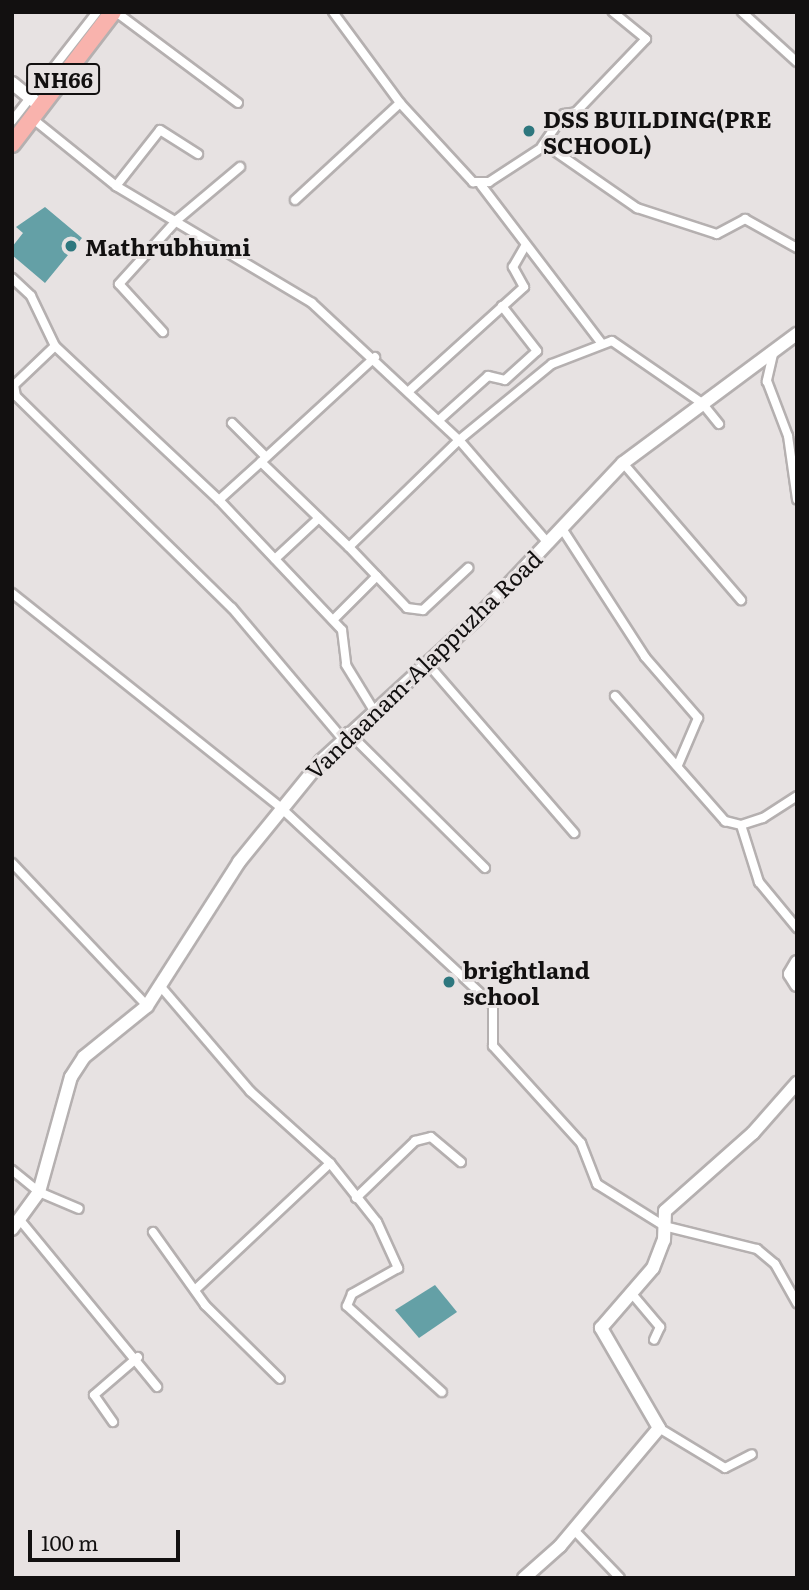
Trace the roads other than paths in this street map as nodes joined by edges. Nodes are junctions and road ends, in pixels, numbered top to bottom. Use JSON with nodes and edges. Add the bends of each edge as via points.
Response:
{"nodes":[{"id":1,"x":97,"y":12,"type":"edge"},
{"id":2,"x":115,"y":12,"type":"edge"},
{"id":3,"x":333,"y":12,"type":"edge"},
{"id":4,"x":613,"y":12,"type":"edge"},
{"id":5,"x":742,"y":12,"type":"edge"},
{"id":6,"x":797,"y":62,"type":"edge"},
{"id":7,"x":12,"y":83,"type":"edge"},
{"id":8,"x":238,"y":103,"type":"dead end"},
{"id":9,"x":400,"y":103,"type":"junction"},
{"id":10,"x":35,"y":108,"type":"junction"},
{"id":11,"x":12,"y":121,"type":"edge"},
{"id":12,"x":12,"y":144,"type":"edge"},
{"id":13,"x":542,"y":146,"type":"junction"},
{"id":14,"x":198,"y":155,"type":"dead end"},
{"id":15,"x":240,"y":167,"type":"dead end"},
{"id":16,"x":481,"y":185,"type":"junction"},
{"id":17,"x":116,"y":186,"type":"junction"},
{"id":18,"x":295,"y":201,"type":"dead end"},
{"id":19,"x":178,"y":219,"type":"junction"},
{"id":20,"x":525,"y":246,"type":"junction"},
{"id":21,"x":797,"y":248,"type":"edge"},
{"id":22,"x":12,"y":278,"type":"edge"},
{"id":23,"x":502,"y":306,"type":"junction"},
{"id":24,"x":163,"y":332,"type":"dead end"},
{"id":25,"x":797,"y":334,"type":"edge"},
{"id":26,"x":603,"y":344,"type":"junction"},
{"id":27,"x":55,"y":346,"type":"junction"},
{"id":28,"x":773,"y":354,"type":"junction"},
{"id":29,"x":375,"y":358,"type":"junction"},
{"id":30,"x":13,"y":390,"type":"edge"},
{"id":31,"x":409,"y":391,"type":"junction"},
{"id":32,"x":702,"y":403,"type":"junction"},
{"id":33,"x":439,"y":420,"type":"junction"},
{"id":34,"x":232,"y":424,"type":"dead end"},
{"id":35,"x":719,"y":424,"type":"dead end"},
{"id":36,"x":460,"y":440,"type":"junction"},
{"id":37,"x":263,"y":460,"type":"junction"},
{"id":38,"x":623,"y":463,"type":"junction"},
{"id":39,"x":797,"y":499,"type":"edge"},
{"id":40,"x":219,"y":500,"type":"junction"},
{"id":41,"x":319,"y":518,"type":"junction"},
{"id":42,"x":561,"y":526,"type":"junction"},
{"id":43,"x":547,"y":542,"type":"junction"},
{"id":44,"x":349,"y":547,"type":"junction"},
{"id":45,"x":275,"y":559,"type":"junction"},
{"id":46,"x":468,"y":568,"type":"dead end"},
{"id":47,"x":377,"y":576,"type":"junction"},
{"id":48,"x":12,"y":593,"type":"edge"},
{"id":49,"x":741,"y":600,"type":"dead end"},
{"id":50,"x":333,"y":620,"type":"junction"},
{"id":51,"x":427,"y":663,"type":"junction"},
{"id":52,"x":615,"y":696,"type":"dead end"},
{"id":53,"x":373,"y":709,"type":"junction"},
{"id":54,"x":345,"y":735,"type":"junction"},
{"id":55,"x":678,"y":765,"type":"junction"},
{"id":56,"x":797,"y":796,"type":"edge"},
{"id":57,"x":281,"y":807,"type":"junction"},
{"id":58,"x":741,"y":825,"type":"junction"},
{"id":59,"x":575,"y":833,"type":"dead end"},
{"id":60,"x":12,"y":863,"type":"edge"},
{"id":61,"x":485,"y":867,"type":"dead end"},
{"id":62,"x":797,"y":928,"type":"edge"},
{"id":63,"x":797,"y":962,"type":"edge"},
{"id":64,"x":797,"y":985,"type":"edge"},
{"id":65,"x":161,"y":987,"type":"junction"},
{"id":66,"x":147,"y":1006,"type":"junction"},
{"id":67,"x":797,"y":1083,"type":"edge"},
{"id":68,"x":461,"y":1162,"type":"dead end"},
{"id":69,"x":330,"y":1163,"type":"junction"},
{"id":70,"x":12,"y":1170,"type":"edge"},
{"id":71,"x":39,"y":1192,"type":"junction"},
{"id":72,"x":356,"y":1198,"type":"junction"},
{"id":73,"x":79,"y":1209,"type":"dead end"},
{"id":74,"x":16,"y":1224,"type":"edge"},
{"id":75,"x":664,"y":1226,"type":"junction"},
{"id":76,"x":153,"y":1232,"type":"dead end"},
{"id":77,"x":196,"y":1289,"type":"junction"},
{"id":78,"x":633,"y":1295,"type":"junction"},
{"id":79,"x":797,"y":1303,"type":"edge"},
{"id":80,"x":654,"y":1340,"type":"dead end"},
{"id":81,"x":138,"y":1357,"type":"junction"},
{"id":82,"x":280,"y":1379,"type":"dead end"},
{"id":83,"x":157,"y":1387,"type":"dead end"},
{"id":84,"x":442,"y":1392,"type":"dead end"},
{"id":85,"x":113,"y":1422,"type":"dead end"},
{"id":86,"x":659,"y":1428,"type":"junction"},
{"id":87,"x":752,"y":1454,"type":"dead end"},
{"id":88,"x":574,"y":1530,"type":"junction"},
{"id":89,"x":524,"y":1578,"type":"edge"},
{"id":90,"x":620,"y":1578,"type":"edge"}],
"edges":[{"from":1,"to":10,"type":"street"},
{"from":2,"to":8,"type":"street"},
{"from":2,"to":10,"type":"highway","number":"NH66"},
{"from":3,"to":9,"type":"street"},
{"from":4,"to":13,"type":"street","via":[[646,39],[576,112],[564,114]]},
{"from":5,"to":6,"type":"street"},
{"from":7,"to":10,"type":"main road"},
{"from":9,"to":16,"type":"street"},
{"from":9,"to":18,"type":"street"},
{"from":10,"to":11,"type":"street"},
{"from":10,"to":12,"type":"highway","number":"NH66"},
{"from":10,"to":17,"type":"street"},
{"from":13,"to":16,"type":"street"},
{"from":13,"to":21,"type":"street","via":[[638,208],[717,234],[745,219]]},
{"from":14,"to":17,"type":"street","via":[[160,130]]},
{"from":15,"to":19,"type":"street"},
{"from":16,"to":20,"type":"street"},
{"from":17,"to":19,"type":"street"},
{"from":19,"to":24,"type":"street","via":[[119,284]]},
{"from":19,"to":29,"type":"street","via":[[312,303]]},
{"from":20,"to":23,"type":"street","via":[[513,267],[524,287]]},
{"from":20,"to":26,"type":"street"},
{"from":22,"to":27,"type":"street","via":[[31,296]]},
{"from":23,"to":31,"type":"street"},
{"from":23,"to":33,"type":"street","via":[[537,351],[505,380],[488,376]]},
{"from":25,"to":28,"type":"main road","name":"Vandaanam-Alappuzha Road"},
{"from":26,"to":32,"type":"street","via":[[626,345]]},
{"from":26,"to":36,"type":"street","via":[[552,364]]},
{"from":27,"to":30,"type":"street"},
{"from":27,"to":40,"type":"street"},
{"from":28,"to":32,"type":"main road","name":"Vandaanam-Alappuzha Road"},
{"from":28,"to":39,"type":"street","via":[[767,381],[788,436]]},
{"from":29,"to":31,"type":"street"},
{"from":29,"to":37,"type":"street"},
{"from":30,"to":54,"type":"street","via":[[232,608]]},
{"from":31,"to":33,"type":"street"},
{"from":32,"to":35,"type":"street"},
{"from":32,"to":38,"type":"main road","name":"Vandaanam-Alappuzha Road"},
{"from":33,"to":36,"type":"street"},
{"from":34,"to":37,"type":"street"},
{"from":36,"to":43,"type":"street"},
{"from":36,"to":44,"type":"street"},
{"from":37,"to":40,"type":"street"},
{"from":37,"to":41,"type":"street"},
{"from":38,"to":42,"type":"main road","name":"Vandaanam-Alappuzha Road"},
{"from":38,"to":49,"type":"street"},
{"from":40,"to":45,"type":"street"},
{"from":41,"to":44,"type":"street"},
{"from":41,"to":45,"type":"street"},
{"from":42,"to":43,"type":"main road","name":"Vandaanam-Alappuzha Road"},
{"from":42,"to":55,"type":"street","via":[[645,657],[698,718]]},
{"from":43,"to":51,"type":"main road","name":"Vandaanam-Alappuzha Road"},
{"from":44,"to":47,"type":"street"},
{"from":45,"to":50,"type":"street"},
{"from":46,"to":47,"type":"street","via":[[423,610],[407,608]]},
{"from":47,"to":50,"type":"street"},
{"from":48,"to":57,"type":"street"},
{"from":50,"to":53,"type":"street","via":[[345,635],[350,673]]},
{"from":51,"to":53,"type":"main road","name":"Vandaanam-Alappuzha Road"},
{"from":51,"to":59,"type":"street"},
{"from":52,"to":55,"type":"street"},
{"from":53,"to":54,"type":"main road","name":"Vandaanam-Alappuzha Road"},
{"from":54,"to":57,"type":"main road","name":"Vandaanam-Alappuzha Road"},
{"from":54,"to":61,"type":"street"},
{"from":55,"to":58,"type":"street","via":[[710,810]]},
{"from":56,"to":58,"type":"street"},
{"from":57,"to":65,"type":"main road","name":"Vandaanam-Alappuzha Road"},
{"from":57,"to":75,"type":"street","via":[[493,1005],[494,1046],[581,1143],[592,1178]]},
{"from":58,"to":62,"type":"street","via":[[759,882]]},
{"from":60,"to":66,"type":"street"},
{"from":63,"to":64,"type":"main road","via":[[790,974]]},
{"from":65,"to":66,"type":"main road","name":"Vandaanam-Alappuzha Road"},
{"from":65,"to":69,"type":"street","via":[[250,1091]]},
{"from":66,"to":71,"type":"main road","name":"Vandaanam-Alappuzha Road","via":[[97,1043],[71,1077]]},
{"from":67,"to":75,"type":"main road","via":[[752,1133],[673,1199]]},
{"from":68,"to":72,"type":"street","via":[[431,1137],[415,1141]]},
{"from":69,"to":72,"type":"street"},
{"from":69,"to":77,"type":"street"},
{"from":70,"to":71,"type":"street"},
{"from":71,"to":73,"type":"street"},
{"from":71,"to":74,"type":"main road","name":"Vandaanam-Alappuzha Road"},
{"from":72,"to":84,"type":"street","via":[[377,1222],[398,1265],[352,1294],[347,1306]]},
{"from":74,"to":81,"type":"street"},
{"from":75,"to":78,"type":"main road","via":[[653,1268]]},
{"from":75,"to":79,"type":"street","via":[[757,1249],[775,1264]]},
{"from":76,"to":77,"type":"street"},
{"from":77,"to":82,"type":"street"},
{"from":78,"to":80,"type":"street","via":[[660,1327]]},
{"from":78,"to":86,"type":"main road","via":[[601,1328]]},
{"from":81,"to":83,"type":"street"},
{"from":81,"to":85,"type":"street","via":[[94,1395]]},
{"from":86,"to":87,"type":"street","via":[[725,1468]]},
{"from":86,"to":88,"type":"main road"},
{"from":88,"to":89,"type":"main road"},
{"from":88,"to":90,"type":"street"}]}
